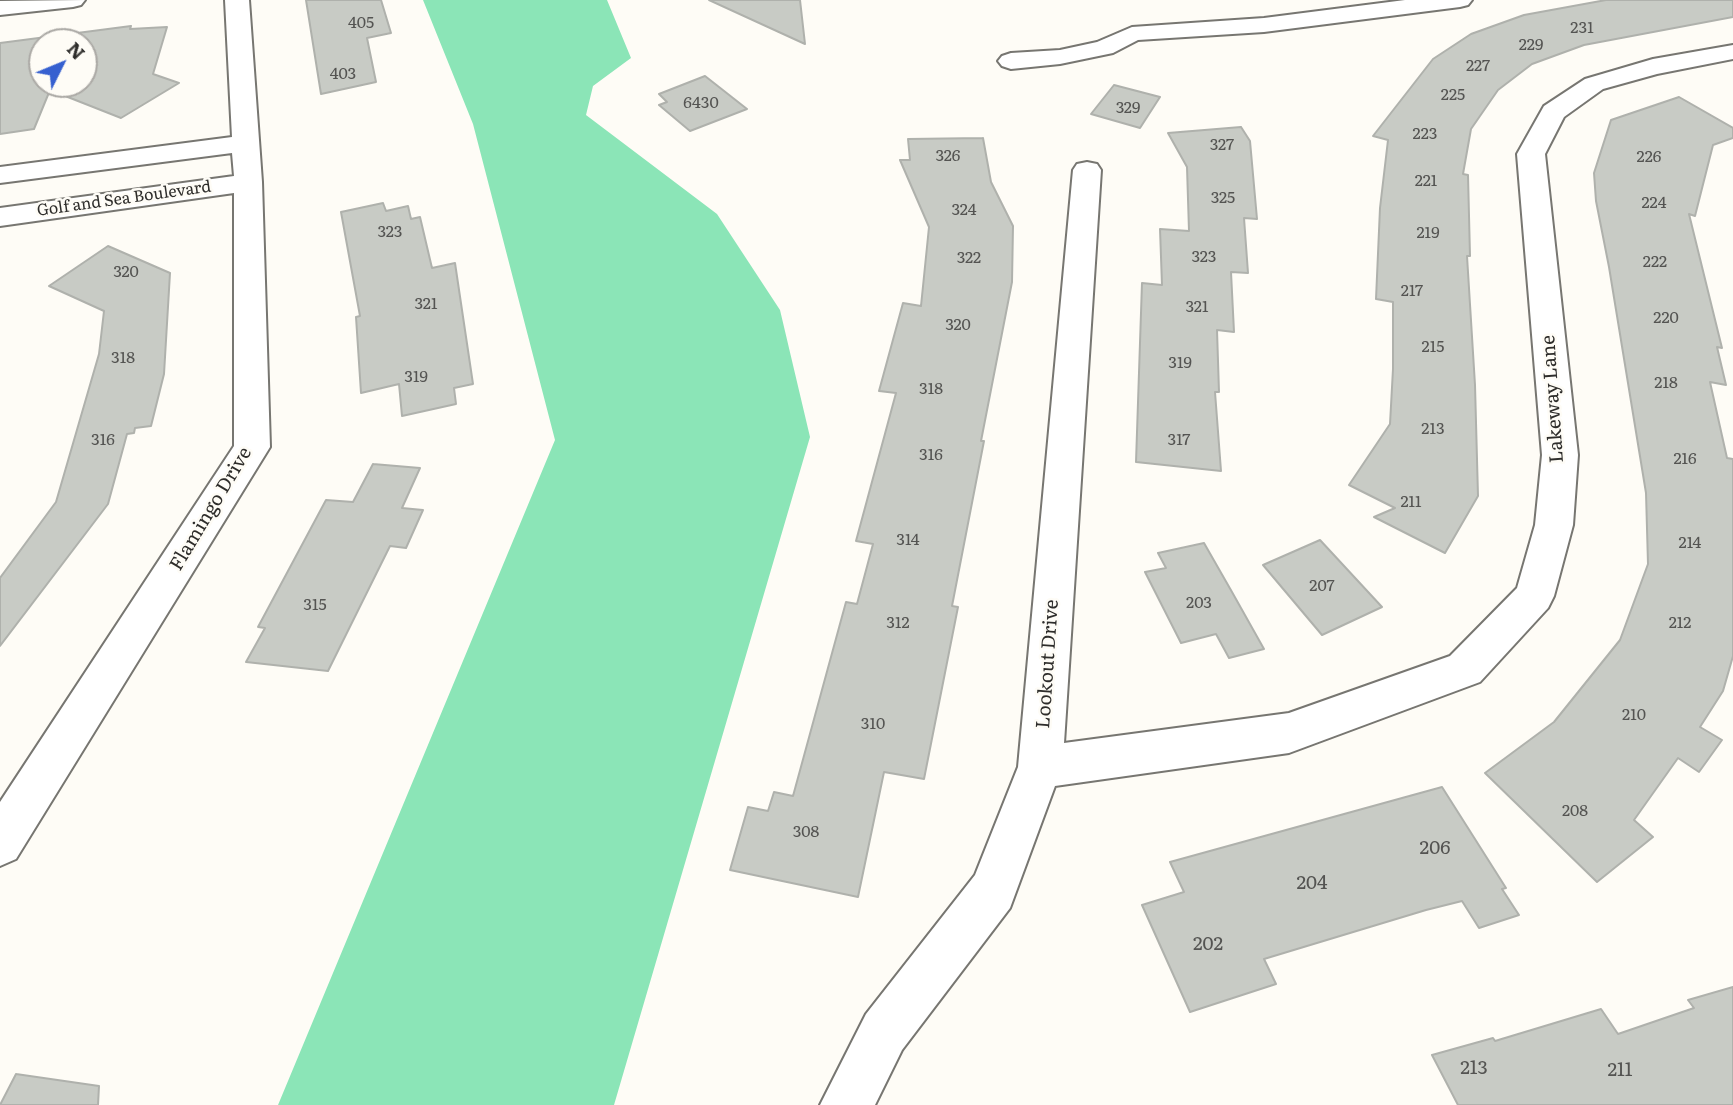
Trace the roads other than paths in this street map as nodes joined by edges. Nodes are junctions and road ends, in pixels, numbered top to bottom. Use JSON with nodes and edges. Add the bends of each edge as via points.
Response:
{"nodes":[{"id":1,"x":74,"y":0,"type":"edge"},
{"id":2,"x":237,"y":0,"type":"edge"},
{"id":3,"x":1460,"y":0,"type":"edge"},
{"id":4,"x":0,"y":8,"type":"edge"},
{"id":5,"x":1733,"y":52,"type":"edge"},
{"id":6,"x":1011,"y":61,"type":"dead end"},
{"id":7,"x":246,"y":143,"type":"junction"},
{"id":8,"x":1087,"y":170,"type":"dead end"},
{"id":9,"x":0,"y":175,"type":"edge"},
{"id":10,"x":248,"y":182,"type":"junction"},
{"id":11,"x":0,"y":217,"type":"edge"},
{"id":12,"x":1040,"y":767,"type":"junction"},
{"id":13,"x":0,"y":843,"type":"edge"},
{"id":14,"x":847,"y":1105,"type":"edge"}],
"edges":[{"from":1,"to":4,"type":"street"},
{"from":2,"to":7,"type":"street","name":"Flamingo Drive"},
{"from":3,"to":6,"type":"street","via":[[1264,25],[1132,34],[1104,48]]},
{"from":5,"to":12,"type":"street","name":"Lakeway Lane","via":[[1594,84],[1553,112],[1531,154],[1560,455],[1554,525],[1534,596],[1465,669],[1289,733]]},
{"from":7,"to":9,"type":"street"},
{"from":7,"to":10,"type":"street","name":"Flamingo Drive"},
{"from":8,"to":12,"type":"street","name":"Lookout Drive"},
{"from":10,"to":11,"type":"street","name":"Golf and Sea Boulevard"},
{"from":10,"to":13,"type":"street","name":"Flamingo Drive","via":[[252,447]]},
{"from":12,"to":14,"type":"street","name":"Lookout Drive","via":[[993,891],[884,1032]]}]}
